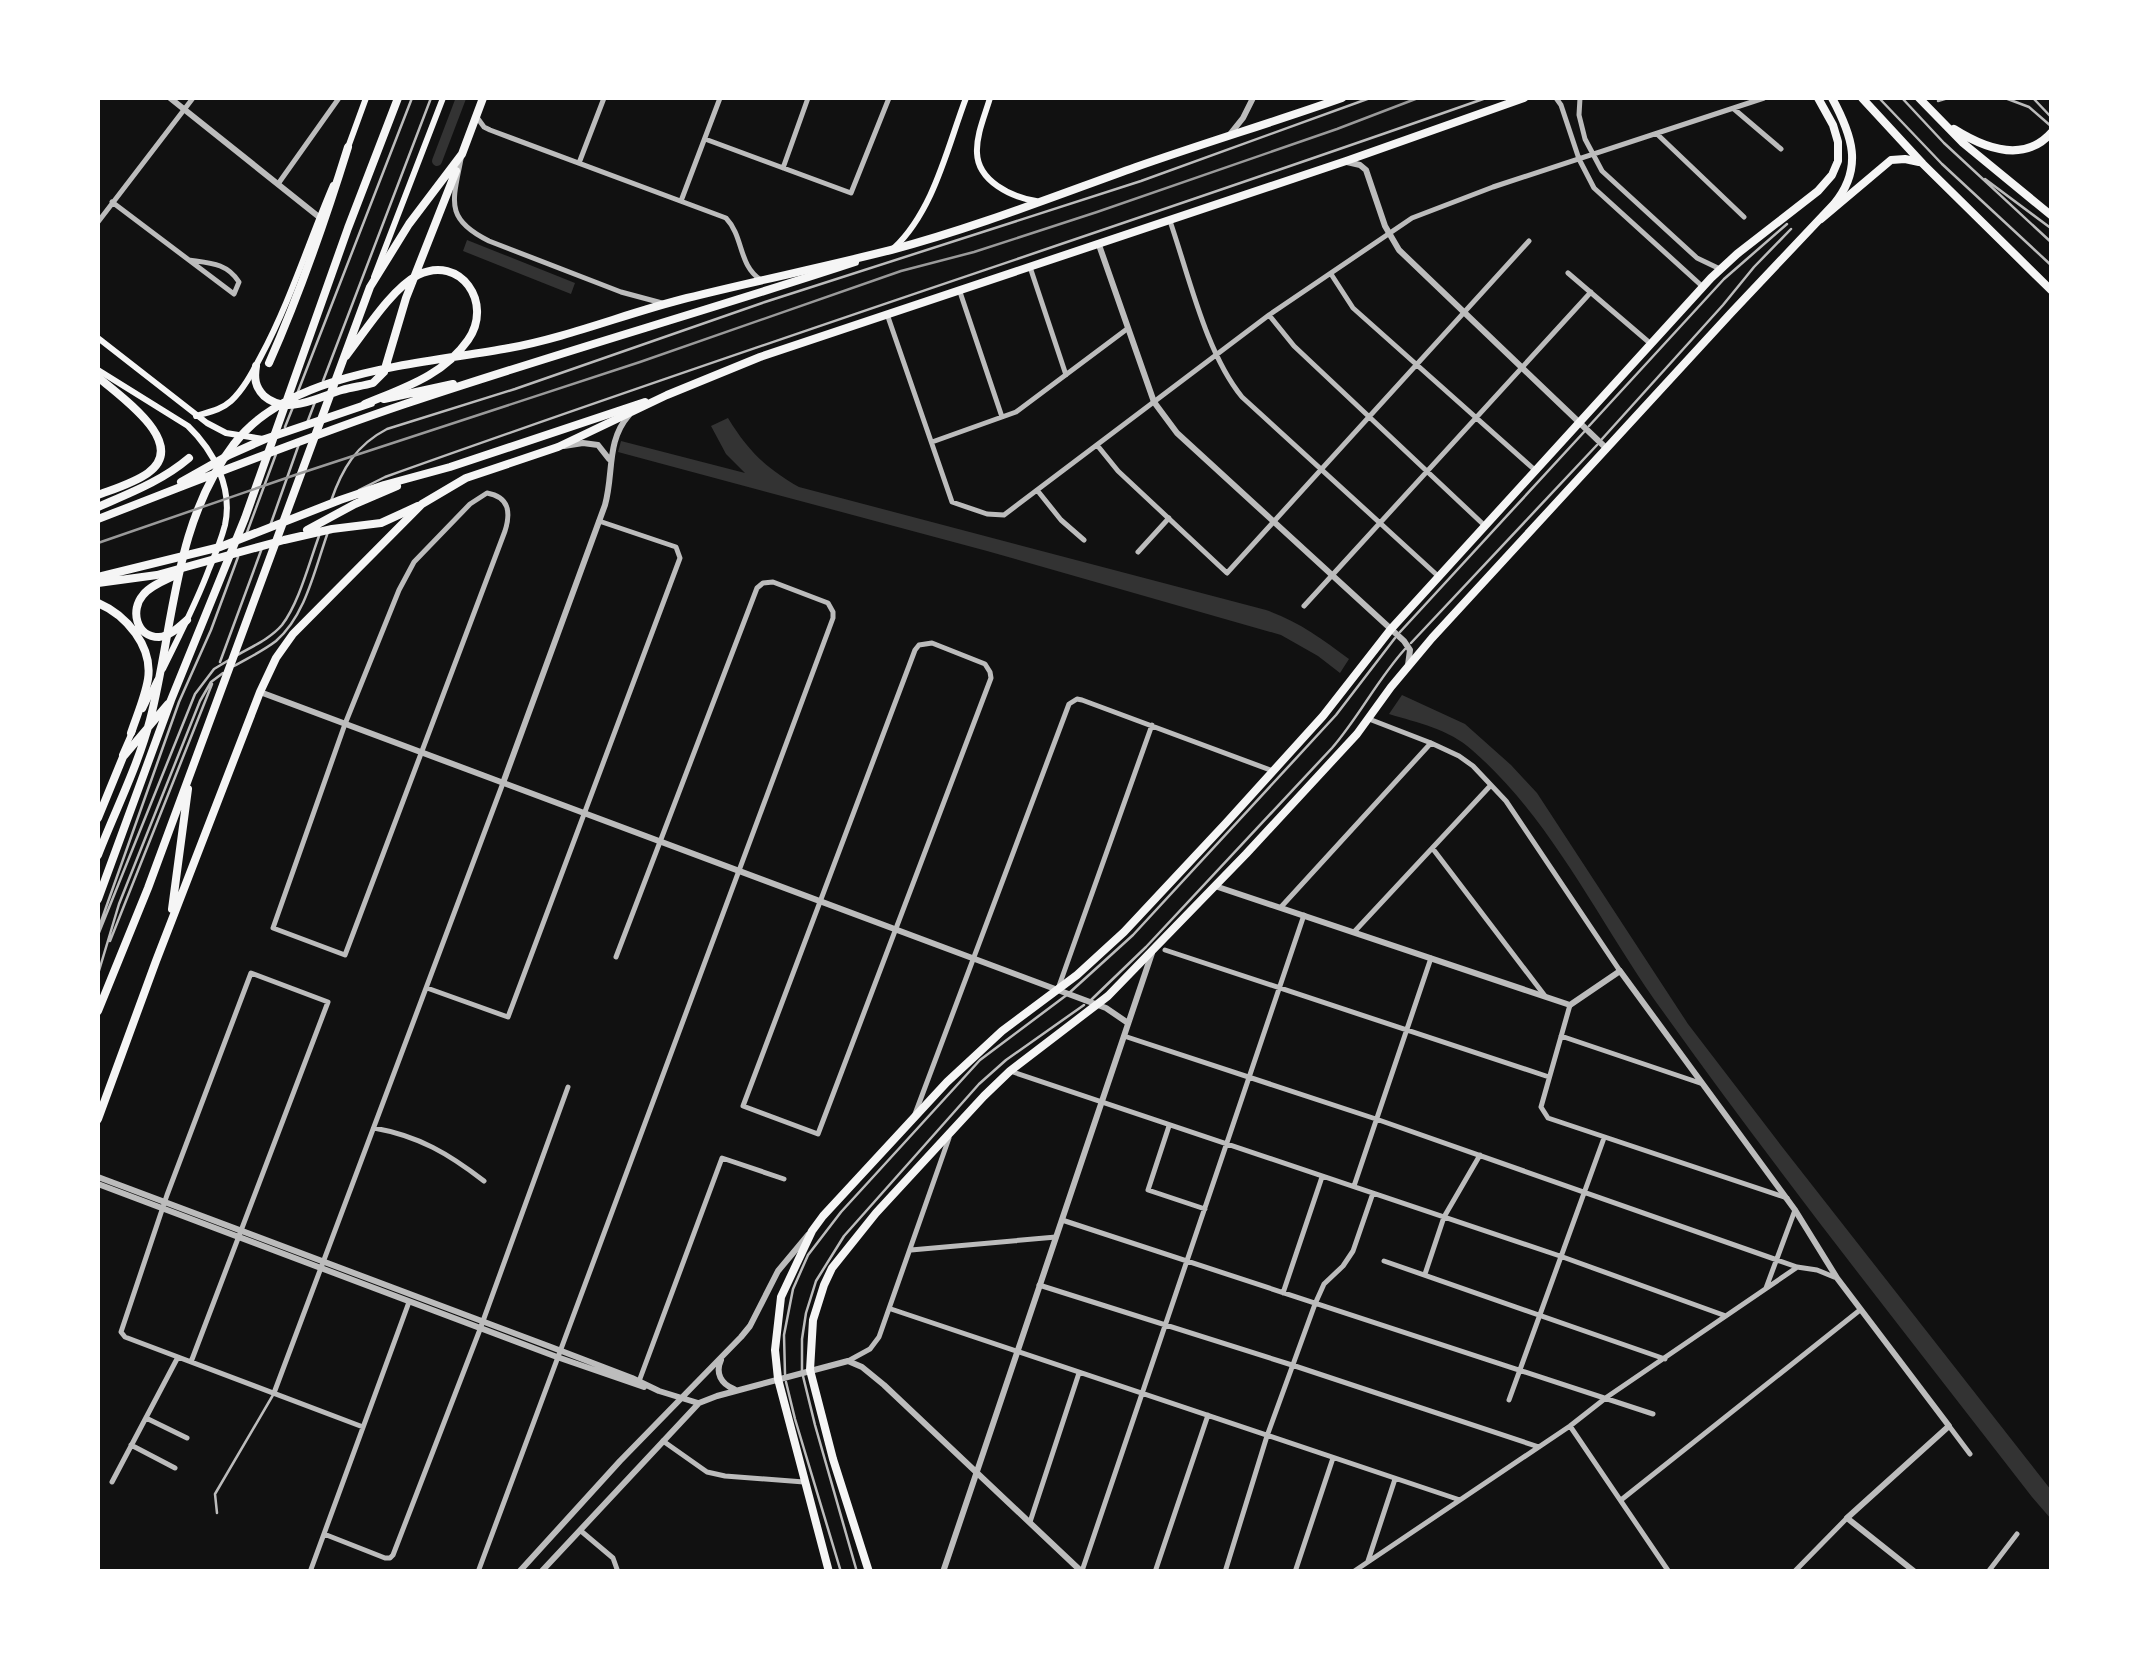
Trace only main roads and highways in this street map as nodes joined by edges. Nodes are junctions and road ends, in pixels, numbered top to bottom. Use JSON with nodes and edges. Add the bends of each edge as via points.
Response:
{"nodes":[{"id":1,"x":366,"y":98,"type":"edge"},
{"id":2,"x":398,"y":98,"type":"edge"},
{"id":3,"x":443,"y":98,"type":"edge"},
{"id":4,"x":483,"y":98,"type":"edge"},
{"id":5,"x":966,"y":98,"type":"edge"},
{"id":6,"x":990,"y":98,"type":"edge"},
{"id":7,"x":1342,"y":98,"type":"edge"},
{"id":8,"x":1524,"y":98,"type":"edge"},
{"id":9,"x":1818,"y":98,"type":"edge"},
{"id":10,"x":1832,"y":98,"type":"edge"},
{"id":11,"x":1862,"y":98,"type":"edge"},
{"id":12,"x":1919,"y":98,"type":"edge"},
{"id":13,"x":1934,"y":115,"type":"junction"},
{"id":14,"x":2050,"y":133,"type":"edge"},
{"id":15,"x":348,"y":148,"type":"junction"},
{"id":16,"x":462,"y":154,"type":"junction"},
{"id":17,"x":1923,"y":164,"type":"junction"},
{"id":18,"x":1038,"y":202,"type":"junction"},
{"id":19,"x":2052,"y":216,"type":"edge"},
{"id":20,"x":1821,"y":219,"type":"junction"},
{"id":21,"x":894,"y":249,"type":"junction"},
{"id":22,"x":370,"y":287,"type":"junction"},
{"id":23,"x":2052,"y":290,"type":"edge"},
{"id":24,"x":98,"y":338,"type":"edge"},
{"id":25,"x":336,"y":362,"type":"junction"},
{"id":26,"x":269,"y":363,"type":"dead end"},
{"id":27,"x":256,"y":366,"type":"junction"},
{"id":28,"x":98,"y":374,"type":"edge"},
{"id":29,"x":492,"y":376,"type":"junction"},
{"id":30,"x":667,"y":395,"type":"junction"},
{"id":31,"x":365,"y":404,"type":"junction"},
{"id":32,"x":196,"y":416,"type":"junction"},
{"id":33,"x":265,"y":439,"type":"junction"},
{"id":34,"x":190,"y":458,"type":"dead end"},
{"id":35,"x":427,"y":474,"type":"junction"},
{"id":36,"x":98,"y":496,"type":"edge"},
{"id":37,"x":158,"y":496,"type":"junction"},
{"id":38,"x":422,"y":504,"type":"junction"},
{"id":39,"x":98,"y":507,"type":"edge"},
{"id":40,"x":98,"y":519,"type":"edge"},
{"id":41,"x":284,"y":540,"type":"junction"},
{"id":42,"x":190,"y":567,"type":"junction"},
{"id":43,"x":98,"y":580,"type":"edge"},
{"id":44,"x":98,"y":603,"type":"edge"},
{"id":45,"x":187,"y":620,"type":"junction"},
{"id":46,"x":171,"y":700,"type":"junction"},
{"id":47,"x":132,"y":733,"type":"junction"},
{"id":48,"x":192,"y":766,"type":"junction"},
{"id":49,"x":117,"y":768,"type":"junction"},
{"id":50,"x":98,"y":818,"type":"edge"},
{"id":51,"x":98,"y":855,"type":"edge"},
{"id":52,"x":98,"y":899,"type":"edge"},
{"id":53,"x":170,"y":923,"type":"junction"},
{"id":54,"x":98,"y":1011,"type":"edge"},
{"id":55,"x":98,"y":1119,"type":"edge"},
{"id":56,"x":829,"y":1572,"type":"edge"},
{"id":57,"x":869,"y":1572,"type":"edge"}],
"edges":[{"from":1,"to":15,"type":"main road"},
{"from":2,"to":46,"type":"main road","via":[[207,628]]},
{"from":3,"to":22,"type":"main road"},
{"from":4,"to":16,"type":"main road"},
{"from":5,"to":21,"type":"main road","via":[[925,208]]},
{"from":6,"to":18,"type":"main road","via":[[978,142],[981,167],[1006,191]]},
{"from":7,"to":18,"type":"main road"},
{"from":8,"to":30,"type":"main road","via":[[780,350]]},
{"from":9,"to":56,"type":"main road","via":[[1836,132],[1832,175],[1720,269],[1124,932],[989,1042],[812,1231],[781,1296],[775,1338]]},
{"from":10,"to":20,"type":"main road","via":[[1850,134],[1852,162],[1840,197]]},
{"from":11,"to":17,"type":"main road"},
{"from":12,"to":13,"type":"main road"},
{"from":13,"to":14,"type":"main road","via":[[1994,149],[2022,149]]},
{"from":13,"to":19,"type":"main road"},
{"from":15,"to":26,"type":"main road"},
{"from":15,"to":27,"type":"main road"},
{"from":16,"to":22,"type":"main road"},
{"from":16,"to":27,"type":"main road","via":[[379,378],[301,404],[281,404],[259,389]]},
{"from":17,"to":20,"type":"main road","via":[[1890,160]]},
{"from":17,"to":23,"type":"main road"},
{"from":18,"to":21,"type":"main road"},
{"from":20,"to":57,"type":"main road","via":[[1603,445],[1407,667],[1369,720],[1215,886],[1152,952],[1010,1070],[832,1268],[813,1320],[806,1371]]},
{"from":21,"to":29,"type":"main road"},
{"from":21,"to":51,"type":"main road","via":[[546,340],[358,376],[271,409],[234,444],[200,506],[173,596],[148,729]]},
{"from":22,"to":25,"type":"main road"},
{"from":24,"to":32,"type":"main road"},
{"from":25,"to":31,"type":"main road","via":[[420,274],[449,272],[472,290],[479,308],[472,334],[450,362]]},
{"from":25,"to":48,"type":"main road"},
{"from":27,"to":32,"type":"main road","via":[[230,403]]},
{"from":28,"to":36,"type":"main road","via":[[152,426],[160,444],[152,470]]},
{"from":28,"to":45,"type":"main road","via":[[188,426],[222,478],[220,540]]},
{"from":29,"to":31,"type":"main road"},
{"from":29,"to":37,"type":"main road"},
{"from":30,"to":35,"type":"main road"},
{"from":30,"to":38,"type":"main road","via":[[558,447],[466,478]]},
{"from":31,"to":33,"type":"main road"},
{"from":32,"to":33,"type":"main road","via":[[226,433]]},
{"from":33,"to":37,"type":"main road"},
{"from":34,"to":39,"type":"main road"},
{"from":35,"to":41,"type":"main road"},
{"from":35,"to":43,"type":"main road","via":[[220,547]]},
{"from":37,"to":40,"type":"main road"},
{"from":38,"to":41,"type":"main road","via":[[381,523]]},
{"from":38,"to":53,"type":"main road","via":[[276,658]]},
{"from":41,"to":42,"type":"main road"},
{"from":42,"to":43,"type":"main road"},
{"from":42,"to":45,"type":"main road","via":[[150,588],[136,615],[146,633],[160,637]]},
{"from":44,"to":47,"type":"main road","via":[[126,621],[148,664]]},
{"from":45,"to":47,"type":"main road"},
{"from":46,"to":49,"type":"main road"},
{"from":46,"to":52,"type":"main road"},
{"from":47,"to":49,"type":"main road"},
{"from":48,"to":53,"type":"main road"},
{"from":48,"to":54,"type":"main road"},
{"from":49,"to":50,"type":"main road"},
{"from":53,"to":55,"type":"main road"}]}
